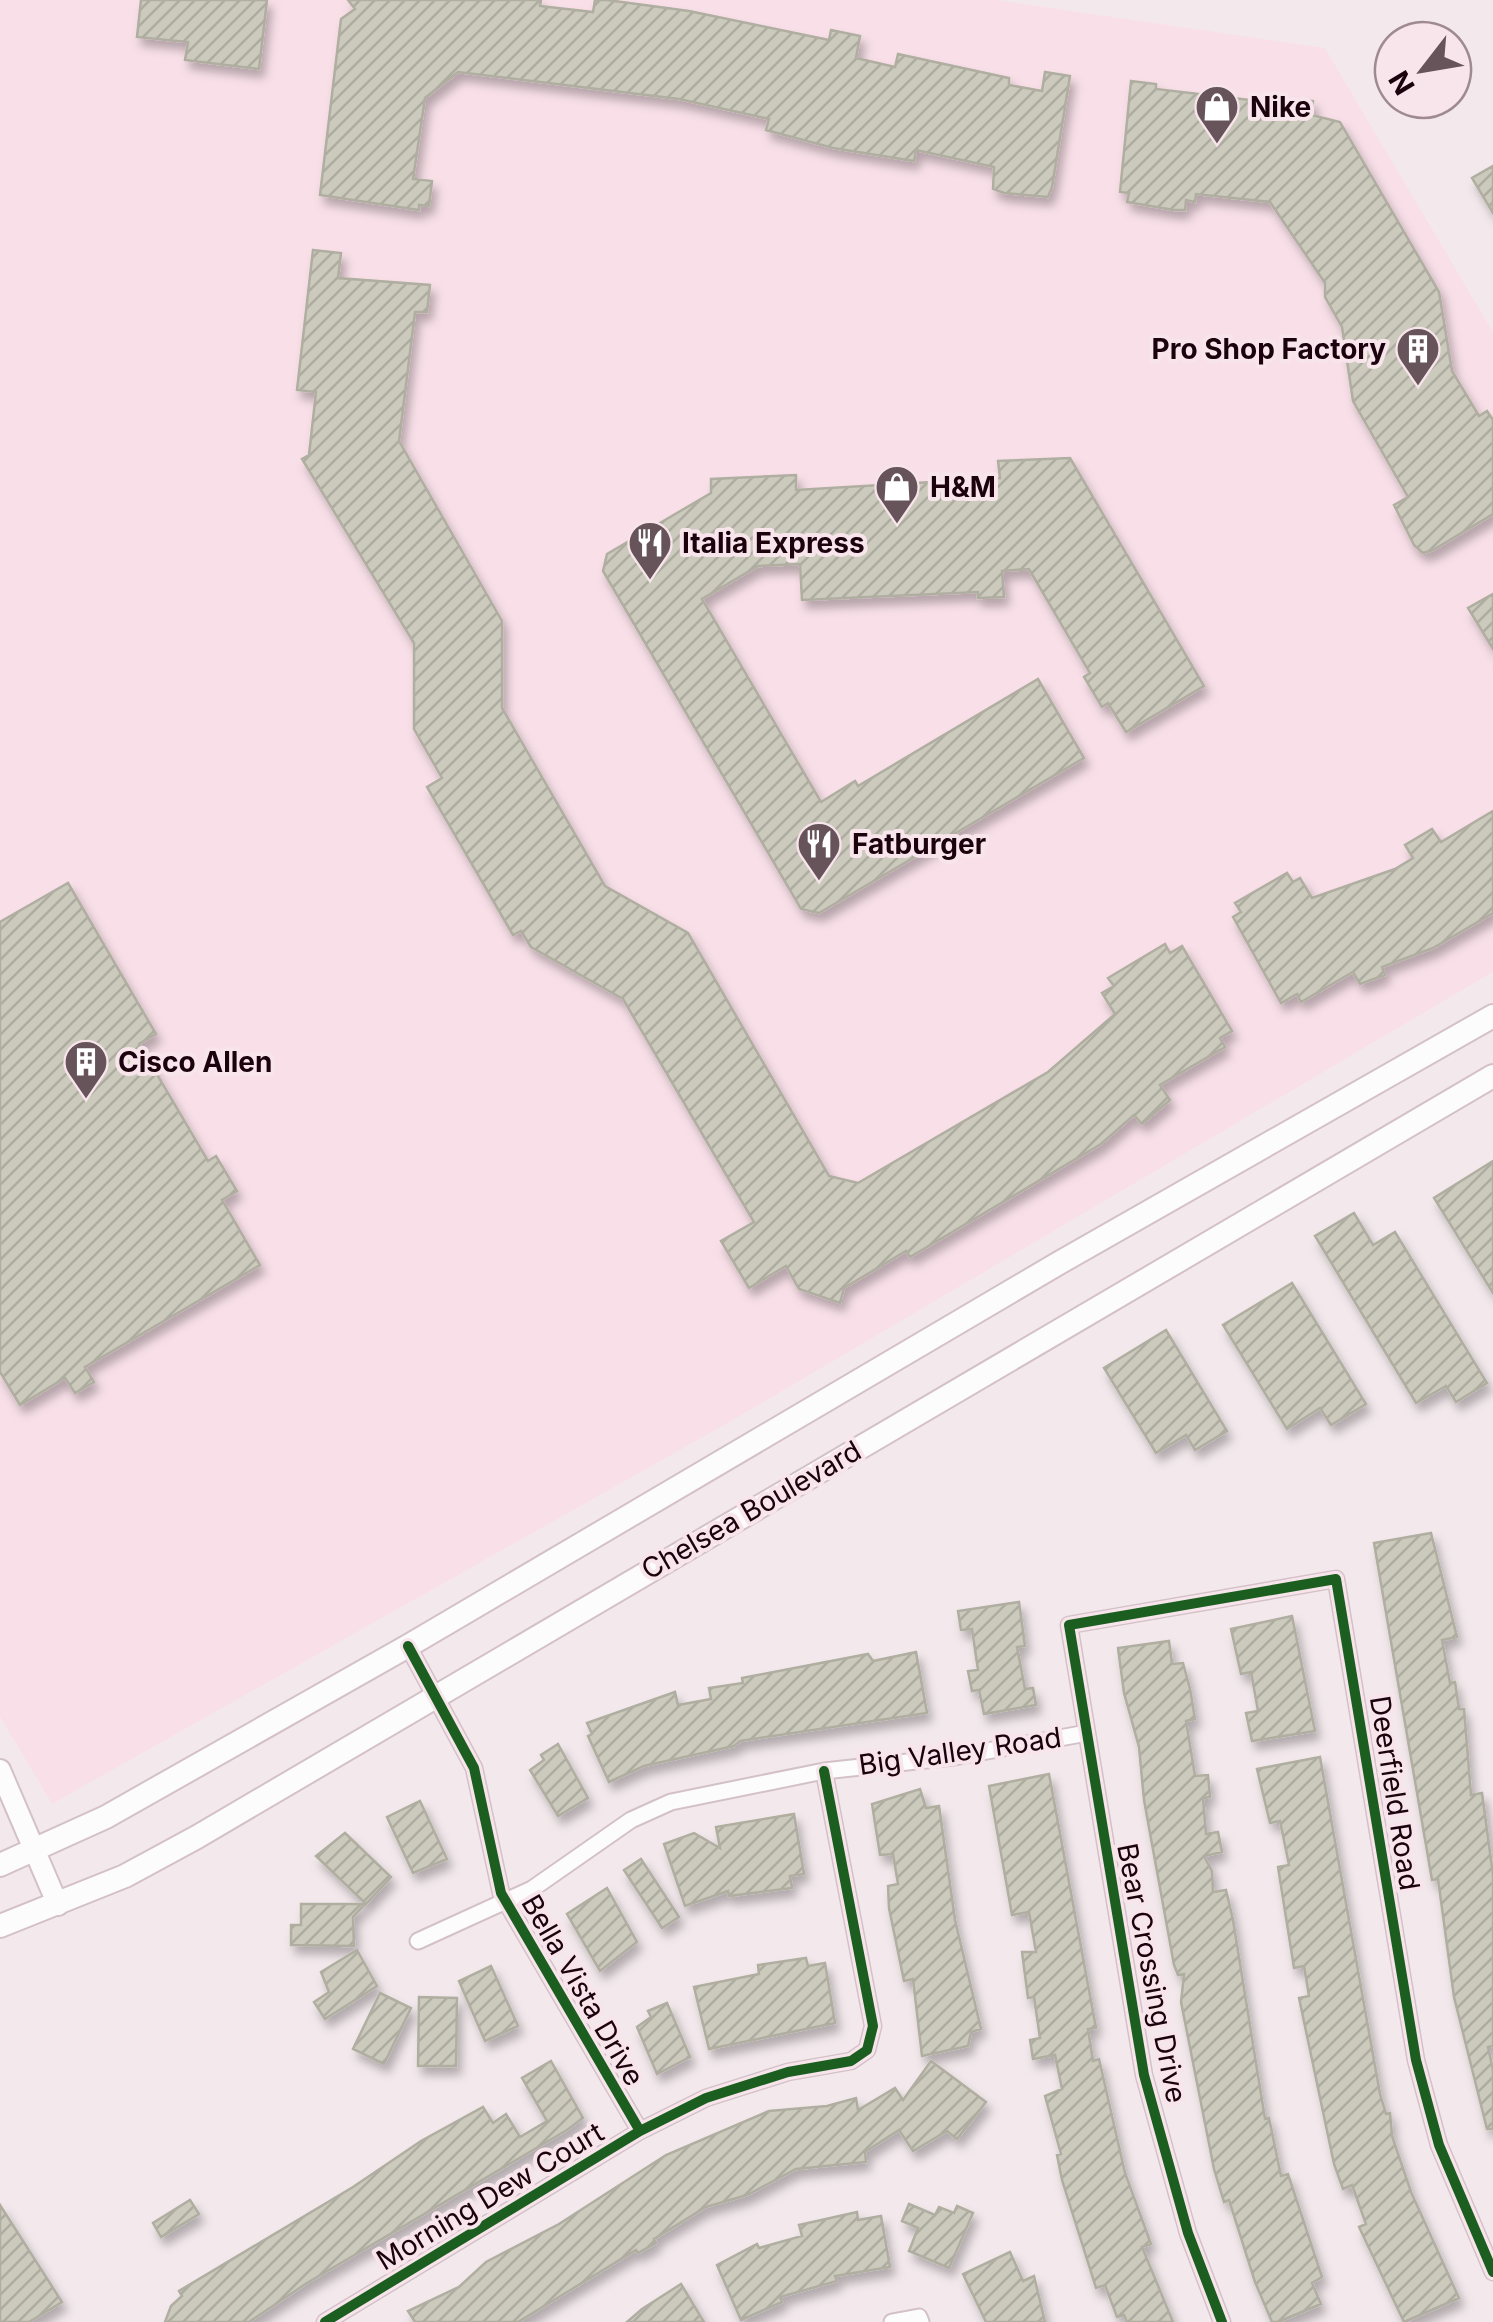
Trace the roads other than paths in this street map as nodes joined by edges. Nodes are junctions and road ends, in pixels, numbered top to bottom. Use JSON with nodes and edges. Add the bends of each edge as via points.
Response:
{"nodes":[{"id":1,"x":1493,"y":1016,"type":"edge"},
{"id":2,"x":1493,"y":1076,"type":"edge"},
{"id":3,"x":1068,"y":1625,"type":"joint"},
{"id":4,"x":408,"y":1646,"type":"junction"},
{"id":5,"x":436,"y":1694,"type":"junction"},
{"id":6,"x":1086,"y":1733,"type":"junction"},
{"id":7,"x":0,"y":1770,"type":"edge"},
{"id":8,"x":824,"y":1771,"type":"junction"},
{"id":9,"x":38,"y":1850,"type":"junction"},
{"id":10,"x":0,"y":1865,"type":"edge"},
{"id":11,"x":505,"y":1901,"type":"junction"},
{"id":12,"x":58,"y":1905,"type":"junction"},
{"id":13,"x":0,"y":1926,"type":"edge"},
{"id":14,"x":418,"y":1941,"type":"dead end"},
{"id":15,"x":640,"y":2132,"type":"junction"},
{"id":16,"x":1493,"y":2272,"type":"edge"},
{"id":17,"x":920,"y":2320,"type":"edge"},
{"id":18,"x":326,"y":2322,"type":"edge"},
{"id":19,"x":892,"y":2322,"type":"edge"},
{"id":20,"x":1222,"y":2322,"type":"edge"}],
"edges":[{"from":1,"to":4,"type":"main road","name":"Chelsea Boulevard"},
{"from":2,"to":5,"type":"main road","name":"Chelsea Boulevard"},
{"from":3,"to":6,"type":"street","name":"Bear Crossing Drive"},
{"from":3,"to":16,"type":"street","name":"Deerfield Road","via":[[1336,1579],[1416,2060],[1440,2145]]},
{"from":4,"to":5,"type":"street","name":"Bella Vista Drive"},
{"from":4,"to":9,"type":"main road","name":"Chelsea Boulevard"},
{"from":5,"to":11,"type":"street","name":"Bella Vista Drive","via":[[474,1768]]},
{"from":5,"to":12,"type":"main road","name":"Chelsea Boulevard","via":[[197,1837]]},
{"from":6,"to":8,"type":"street","name":"Big Valley Road"},
{"from":6,"to":20,"type":"street","name":"Bear Crossing Drive","via":[[1144,2076],[1188,2234]]},
{"from":7,"to":9,"type":"street"},
{"from":8,"to":11,"type":"street","name":"Big Valley Road","via":[[657,1807]]},
{"from":8,"to":15,"type":"street","name":"Morning Dew Court","via":[[873,2026],[867,2050],[851,2061],[706,2098]]},
{"from":9,"to":10,"type":"main road","name":"Chelsea Boulevard"},
{"from":9,"to":12,"type":"street"},
{"from":11,"to":14,"type":"street","name":"Big Valley Road"},
{"from":11,"to":15,"type":"street","name":"Bella Vista Drive"},
{"from":12,"to":13,"type":"main road","name":"Chelsea Boulevard"},
{"from":15,"to":18,"type":"street","name":"Morning Dew Court"},
{"from":17,"to":19,"type":"street"}]}
